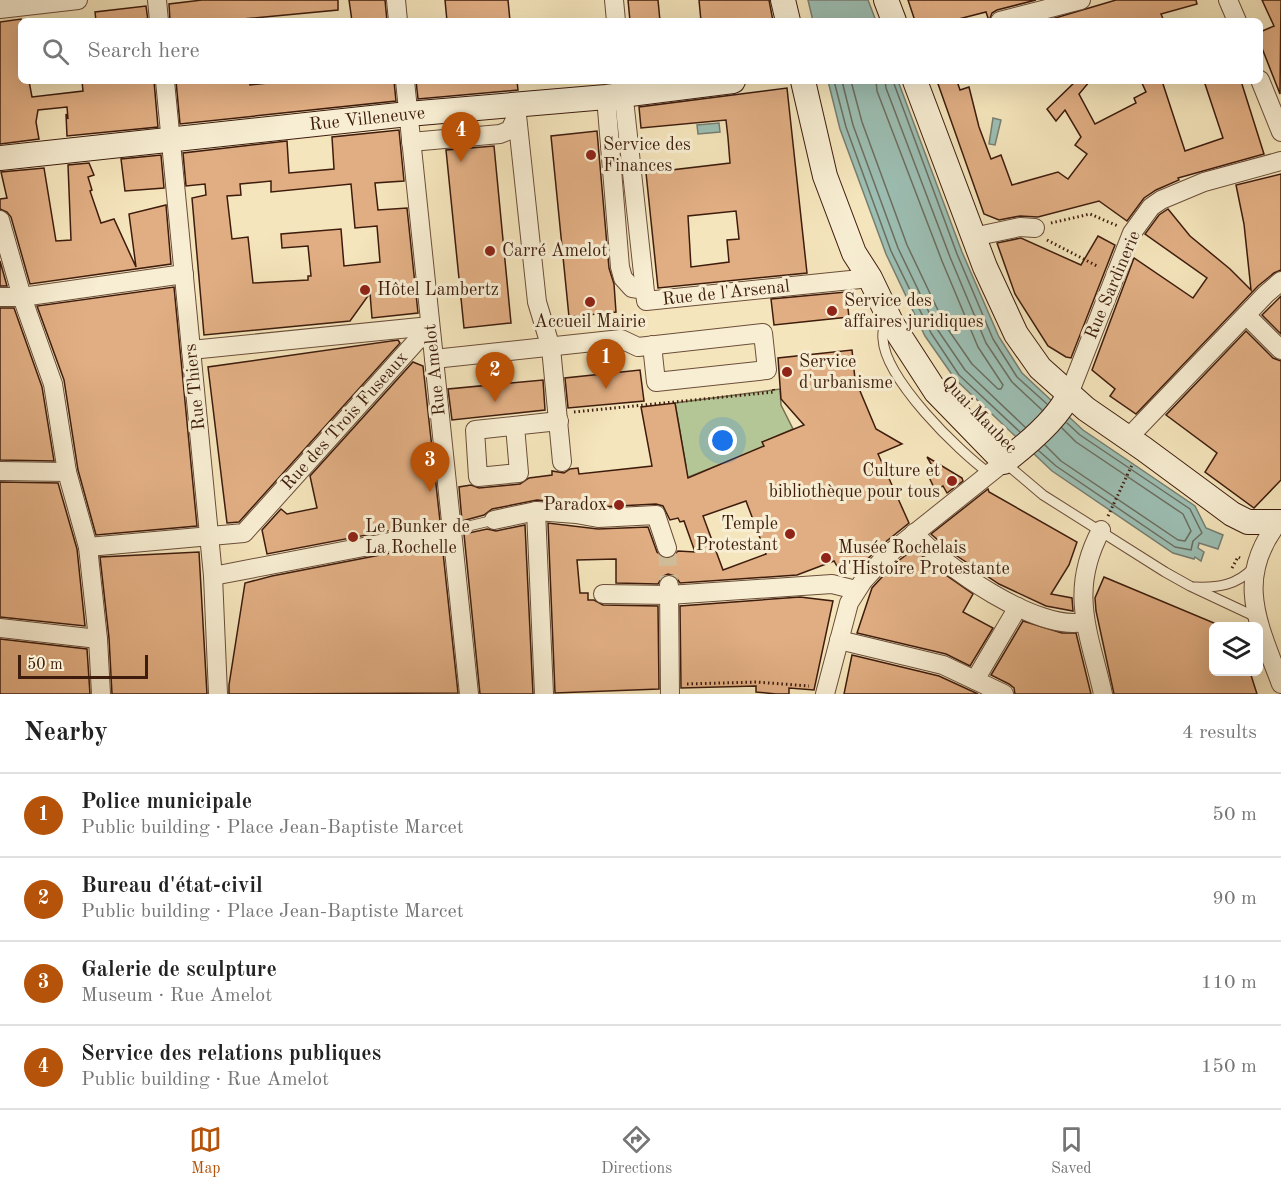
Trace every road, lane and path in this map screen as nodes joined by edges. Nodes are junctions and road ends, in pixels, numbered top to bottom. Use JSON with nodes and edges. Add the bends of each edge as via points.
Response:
{"nodes":[{"id":1,"x":78,"y":0,"type":"edge"},
{"id":2,"x":157,"y":0,"type":"edge"},
{"id":3,"x":396,"y":0,"type":"edge"},
{"id":4,"x":614,"y":0,"type":"edge"},
{"id":5,"x":783,"y":0,"type":"edge"},
{"id":6,"x":886,"y":0,"type":"edge"},
{"id":7,"x":1081,"y":0,"type":"edge"},
{"id":8,"x":1228,"y":0,"type":"edge"},
{"id":9,"x":0,"y":9,"type":"edge"},
{"id":10,"x":159,"y":18,"type":"edge"},
{"id":11,"x":398,"y":18,"type":"edge"},
{"id":12,"x":616,"y":18,"type":"edge"},
{"id":13,"x":787,"y":18,"type":"edge"},
{"id":14,"x":893,"y":18,"type":"edge"},
{"id":15,"x":1012,"y":18,"type":"edge"},
{"id":16,"x":1236,"y":18,"type":"edge"},
{"id":17,"x":165,"y":84,"type":"edge"},
{"id":18,"x":405,"y":84,"type":"edge"},
{"id":19,"x":698,"y":84,"type":"edge"},
{"id":20,"x":804,"y":84,"type":"edge"},
{"id":21,"x":916,"y":84,"type":"edge"},
{"id":22,"x":1262,"y":84,"type":"edge"},
{"id":23,"x":617,"y":91,"type":"edge"},
{"id":24,"x":517,"y":111,"type":"junction"},
{"id":25,"x":408,"y":114,"type":"junction"},
{"id":26,"x":1281,"y":132,"type":"edge"},
{"id":27,"x":171,"y":140,"type":"junction"},
{"id":28,"x":411,"y":142,"type":"junction"},
{"id":29,"x":0,"y":158,"type":"edge"},
{"id":30,"x":1281,"y":161,"type":"edge"},
{"id":31,"x":0,"y":220,"type":"edge"},
{"id":32,"x":1035,"y":228,"type":"junction"},
{"id":33,"x":1132,"y":233,"type":"junction"},
{"id":34,"x":973,"y":237,"type":"junction"},
{"id":35,"x":184,"y":274,"type":"junction"},
{"id":36,"x":1114,"y":275,"type":"junction"},
{"id":37,"x":870,"y":278,"type":"junction"},
{"id":38,"x":1281,"y":281,"type":"edge"},
{"id":39,"x":0,"y":297,"type":"edge"},
{"id":40,"x":22,"y":297,"type":"junction"},
{"id":41,"x":1246,"y":315,"type":"junction"},
{"id":42,"x":430,"y":326,"type":"junction"},
{"id":43,"x":652,"y":345,"type":"junction"},
{"id":44,"x":551,"y":348,"type":"junction"},
{"id":45,"x":191,"y":350,"type":"junction"},
{"id":46,"x":1281,"y":350,"type":"edge"},
{"id":47,"x":434,"y":359,"type":"junction"},
{"id":48,"x":773,"y":380,"type":"dead end"},
{"id":49,"x":1066,"y":400,"type":"junction"},
{"id":50,"x":558,"y":417,"type":"junction"},
{"id":51,"x":515,"y":426,"type":"junction"},
{"id":52,"x":1128,"y":438,"type":"junction"},
{"id":53,"x":562,"y":462,"type":"dead end"},
{"id":54,"x":1005,"y":462,"type":"junction"},
{"id":55,"x":1133,"y":463,"type":"dead end"},
{"id":56,"x":0,"y":471,"type":"edge"},
{"id":57,"x":68,"y":472,"type":"junction"},
{"id":58,"x":1112,"y":510,"type":"dead end"},
{"id":59,"x":536,"y":511,"type":"junction"},
{"id":60,"x":494,"y":519,"type":"joint"},
{"id":61,"x":1280,"y":521,"type":"edge"},
{"id":62,"x":452,"y":530,"type":"junction"},
{"id":63,"x":1101,"y":530,"type":"junction"},
{"id":64,"x":914,"y":533,"type":"junction"},
{"id":65,"x":209,"y":536,"type":"junction"},
{"id":66,"x":87,"y":547,"type":"junction"},
{"id":67,"x":667,"y":548,"type":"tunnel mouth"},
{"id":68,"x":1258,"y":562,"type":"junction"},
{"id":69,"x":1231,"y":568,"type":"dead end"},
{"id":70,"x":213,"y":576,"type":"junction"},
{"id":71,"x":1190,"y":586,"type":"junction"},
{"id":72,"x":669,"y":589,"type":"junction"},
{"id":73,"x":856,"y":590,"type":"junction"},
{"id":74,"x":603,"y":594,"type":"dead end"},
{"id":75,"x":1018,"y":607,"type":"junction"},
{"id":76,"x":1256,"y":617,"type":"junction"},
{"id":77,"x":1084,"y":622,"type":"junction"},
{"id":78,"x":0,"y":628,"type":"edge"},
{"id":79,"x":98,"y":639,"type":"junction"},
{"id":80,"x":839,"y":640,"type":"junction"},
{"id":81,"x":975,"y":680,"type":"junction"},
{"id":82,"x":1281,"y":684,"type":"edge"},
{"id":83,"x":676,"y":689,"type":"edge"},
{"id":84,"x":819,"y":690,"type":"edge"},
{"id":85,"x":101,"y":694,"type":"edge"},
{"id":86,"x":218,"y":694,"type":"edge"},
{"id":87,"x":469,"y":694,"type":"edge"},
{"id":88,"x":544,"y":694,"type":"edge"},
{"id":89,"x":1004,"y":694,"type":"edge"},
{"id":90,"x":1103,"y":694,"type":"edge"}],
"edges":[{"from":1,"to":9,"type":"street"},
{"from":2,"to":10,"type":"street"},
{"from":3,"to":11,"type":"street"},
{"from":4,"to":12,"type":"street"},
{"from":5,"to":13,"type":"main road"},
{"from":6,"to":14,"type":"main road"},
{"from":7,"to":15,"type":"street"},
{"from":8,"to":16,"type":"street"},
{"from":17,"to":27,"type":"street","name":"Rue Thiers"},
{"from":18,"to":25,"type":"street","name":"Rue Amelot"},
{"from":19,"to":23,"type":"main road","name":"Rue Villeneuve"},
{"from":20,"to":37,"type":"main road","name":"Quai Maubec","via":[[825,176],[854,253]]},
{"from":21,"to":34,"type":"main road"},
{"from":22,"to":26,"type":"street"},
{"from":23,"to":24,"type":"main road","name":"Rue Villeneuve"},
{"from":23,"to":37,"type":"street","name":"Rue de l'Arsenal","via":[[646,301]]},
{"from":24,"to":25,"type":"main road","name":"Rue Villeneuve"},
{"from":24,"to":28,"type":"street","via":[[510,130],[500,134]]},
{"from":24,"to":44,"type":"street","via":[[537,302]]},
{"from":25,"to":27,"type":"main road","name":"Rue Villeneuve"},
{"from":25,"to":28,"type":"street","name":"Rue Amelot"},
{"from":27,"to":29,"type":"main road","name":"Rue Villeneuve"},
{"from":27,"to":35,"type":"street","name":"Rue Thiers"},
{"from":28,"to":42,"type":"street","name":"Rue Amelot"},
{"from":30,"to":33,"type":"street","name":"Rue Sardinerie","via":[[1204,182],[1161,200]]},
{"from":31,"to":40,"type":"street"},
{"from":32,"to":33,"type":"path","via":[[1090,213]]},
{"from":32,"to":34,"type":"street","via":[[1020,227]]},
{"from":32,"to":36,"type":"path","via":[[1042,238]]},
{"from":33,"to":36,"type":"street","name":"Rue Sardinerie"},
{"from":34,"to":49,"type":"main road","via":[[1016,334]]},
{"from":35,"to":40,"type":"street"},
{"from":35,"to":45,"type":"street","name":"Rue Thiers"},
{"from":36,"to":49,"type":"street","name":"Rue Sardinerie"},
{"from":37,"to":54,"type":"main road","name":"Quai Maubec","via":[[915,363],[936,392]]},
{"from":38,"to":41,"type":"street"},
{"from":39,"to":40,"type":"street"},
{"from":40,"to":57,"type":"street","via":[[51,377]]},
{"from":41,"to":46,"type":"street"},
{"from":41,"to":52,"type":"street"},
{"from":42,"to":45,"type":"street"},
{"from":42,"to":47,"type":"street","name":"Rue Amelot"},
{"from":42,"to":65,"type":"street","name":"Rue des Trois Fuseaux","via":[[244,533]]},
{"from":43,"to":43,"type":"street","via":[[656,382],[767,370],[763,333]]},
{"from":43,"to":44,"type":"street","via":[[638,347],[621,339]]},
{"from":44,"to":47,"type":"street"},
{"from":44,"to":50,"type":"street"},
{"from":45,"to":65,"type":"street","name":"Rue Thiers"},
{"from":47,"to":62,"type":"street","name":"Rue Amelot"},
{"from":48,"to":50,"type":"path","via":[[774,392]]},
{"from":49,"to":52,"type":"main road"},
{"from":49,"to":54,"type":"main road"},
{"from":50,"to":51,"type":"street"},
{"from":50,"to":53,"type":"street"},
{"from":51,"to":51,"type":"street","via":[[475,430],[478,477],[519,473]]},
{"from":52,"to":61,"type":"main road","via":[[1232,514],[1248,522]]},
{"from":54,"to":63,"type":"lane","name":"Quai Maubec","via":[[1043,495]]},
{"from":54,"to":64,"type":"street"},
{"from":55,"to":58,"type":"path"},
{"from":56,"to":57,"type":"street"},
{"from":57,"to":66,"type":"street"},
{"from":59,"to":60,"type":"street"},
{"from":59,"to":67,"type":"street","via":[[598,518],[656,515]]},
{"from":59,"to":88,"type":"street"},
{"from":60,"to":62,"type":"lane"},
{"from":61,"to":68,"type":"street","via":[[1268,535]]},
{"from":62,"to":70,"type":"street"},
{"from":62,"to":87,"type":"street","name":"Rue Amelot"},
{"from":63,"to":71,"type":"lane","name":"Quai Maubec"},
{"from":63,"to":77,"type":"street","via":[[1084,584]]},
{"from":64,"to":73,"type":"street","via":[[885,557]]},
{"from":64,"to":75,"type":"street","via":[[953,568]]},
{"from":65,"to":66,"type":"street","name":"Rue des Trois Fuseaux"},
{"from":65,"to":70,"type":"street","name":"Rue Thiers"},
{"from":66,"to":79,"type":"street"},
{"from":68,"to":69,"type":"path","via":[[1238,557]]},
{"from":68,"to":71,"type":"lane","via":[[1229,585]]},
{"from":68,"to":76,"type":"street","via":[[1253,585]]},
{"from":70,"to":86,"type":"street","name":"Rue Thiers"},
{"from":71,"to":76,"type":"lane","name":"Quai Maubec"},
{"from":72,"to":73,"type":"street","via":[[832,584]]},
{"from":72,"to":74,"type":"street"},
{"from":72,"to":83,"type":"street"},
{"from":73,"to":80,"type":"street"},
{"from":75,"to":77,"type":"street","via":[[1045,619]]},
{"from":75,"to":81,"type":"street"},
{"from":76,"to":82,"type":"street"},
{"from":77,"to":90,"type":"street"},
{"from":78,"to":79,"type":"street"},
{"from":79,"to":85,"type":"street"},
{"from":80,"to":81,"type":"street","via":[[943,665]]},
{"from":80,"to":84,"type":"street"},
{"from":81,"to":89,"type":"street"},
{"from":83,"to":84,"type":"path","via":[[756,682]]}]}
